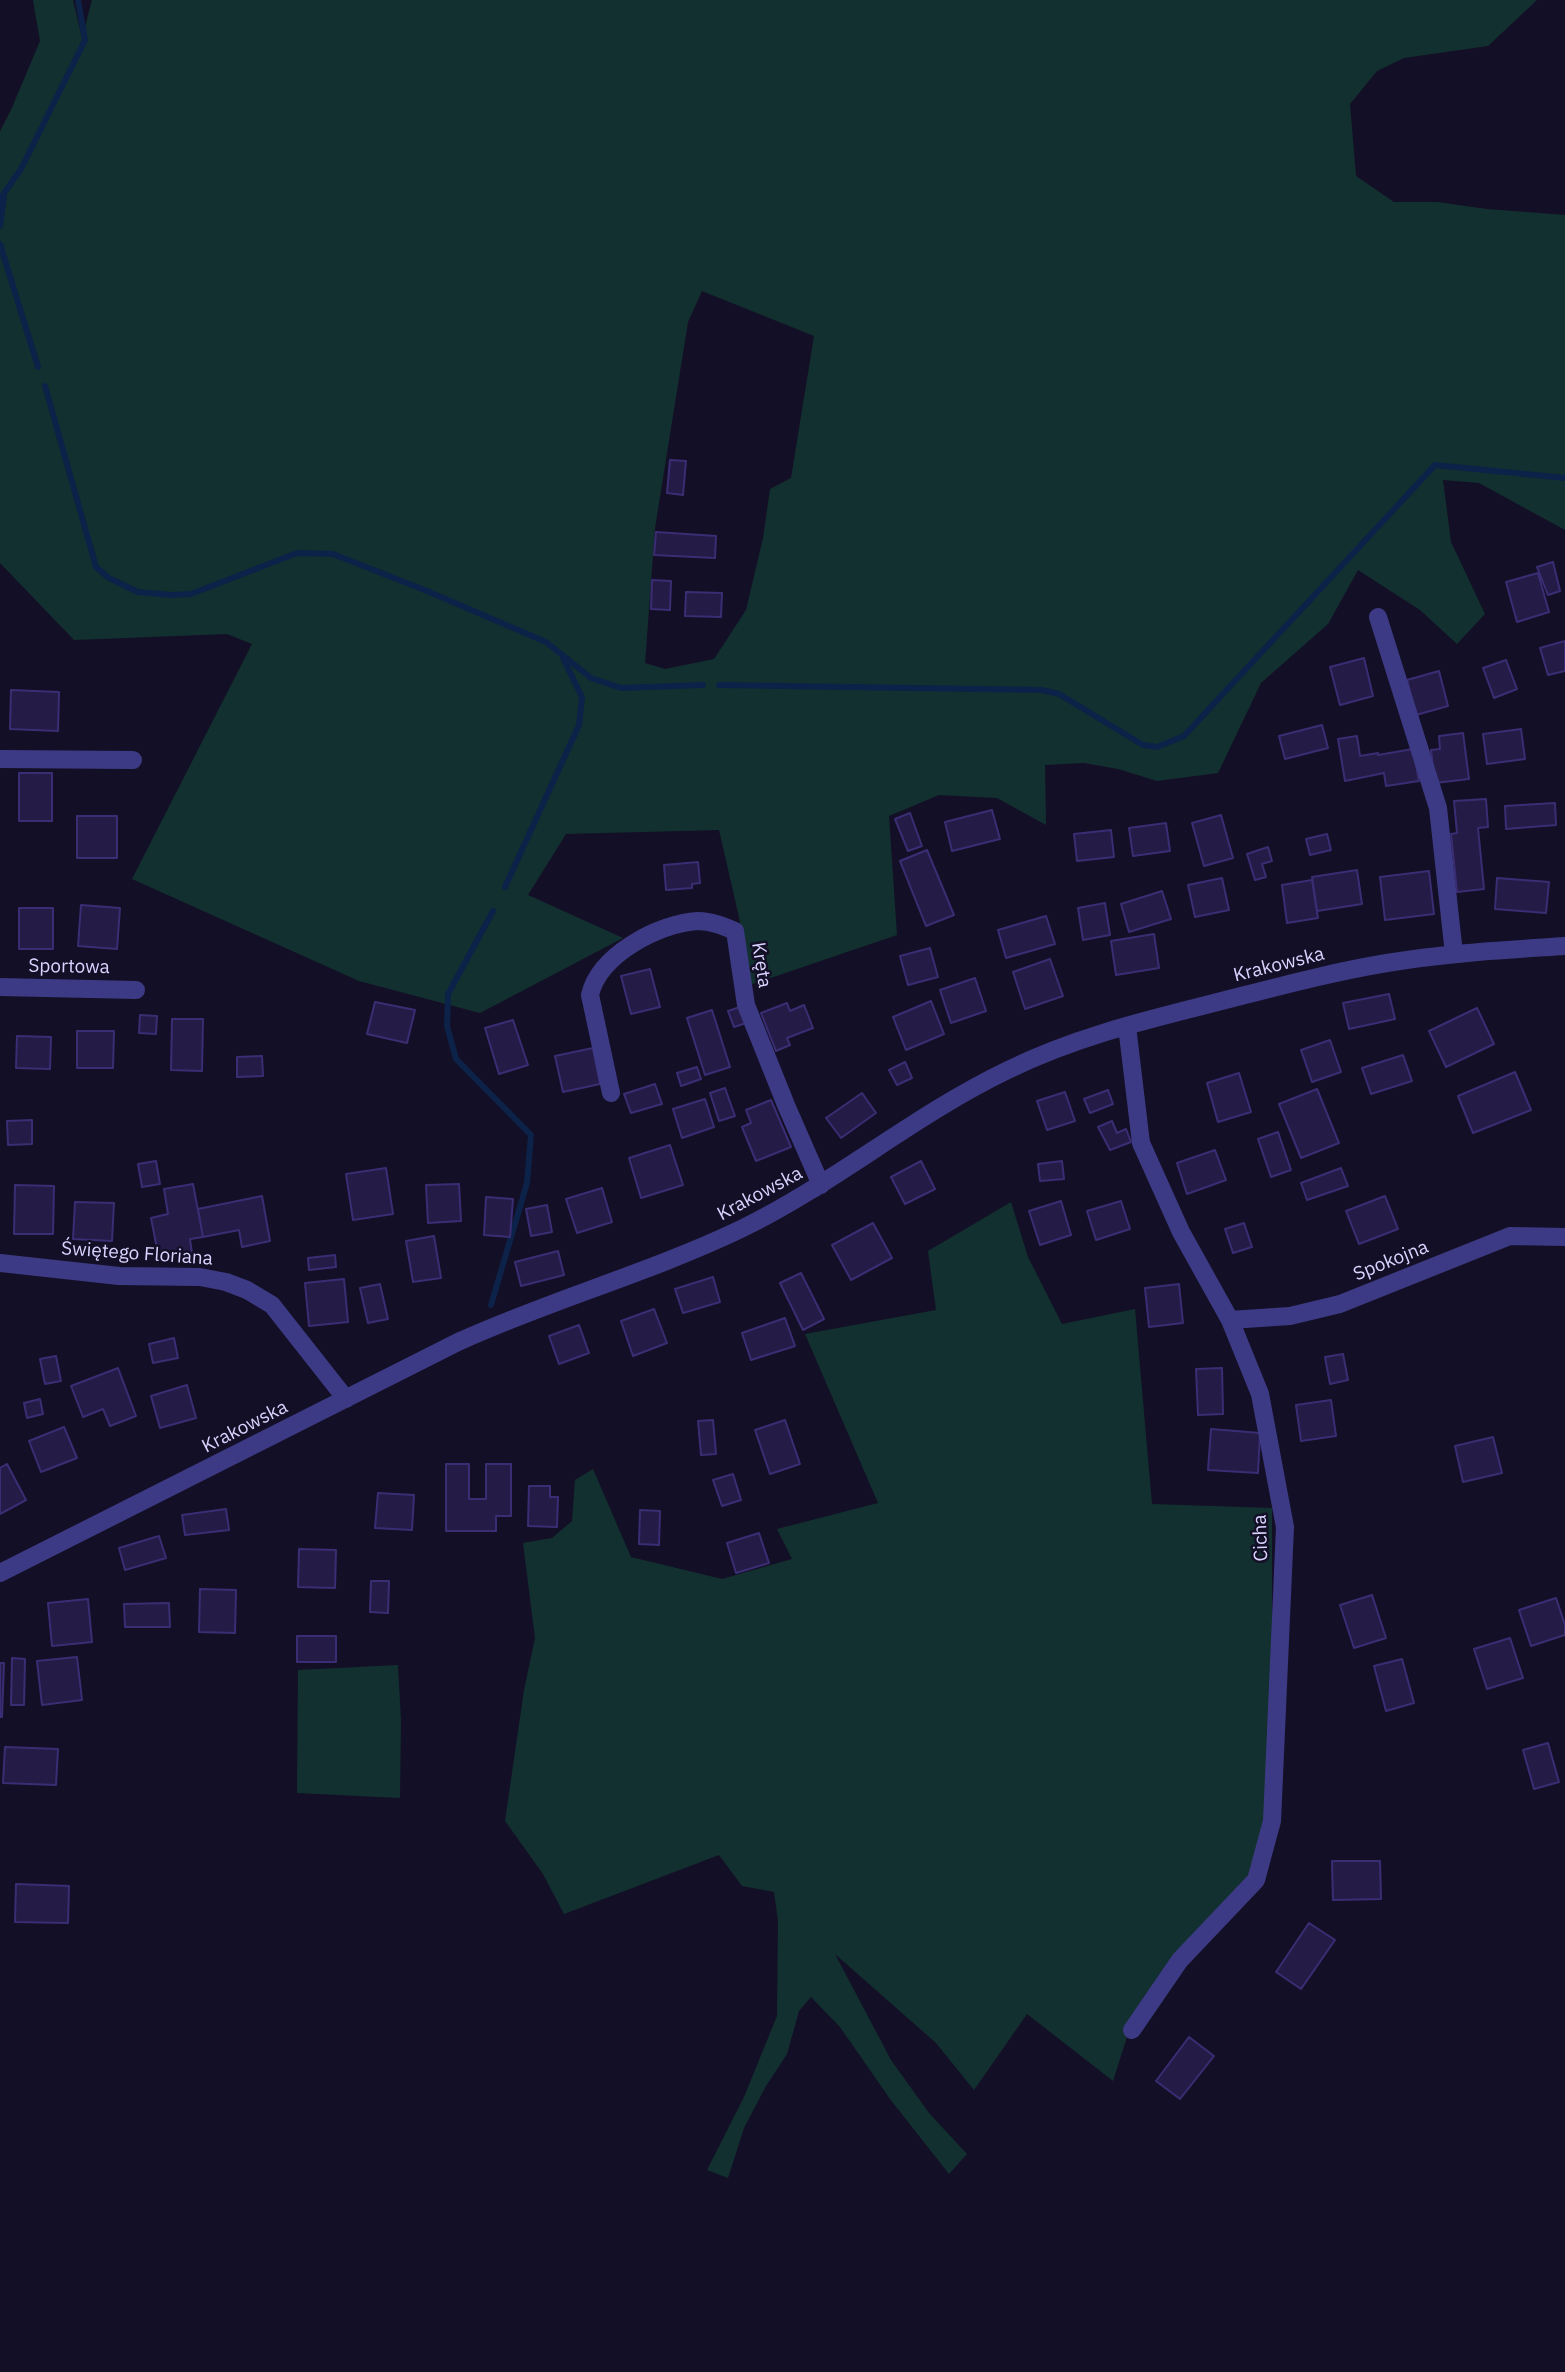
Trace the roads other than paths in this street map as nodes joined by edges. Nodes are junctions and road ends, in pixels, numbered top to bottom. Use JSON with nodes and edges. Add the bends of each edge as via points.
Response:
{"nodes":[{"id":1,"x":1378,"y":617,"type":"dead end"},
{"id":2,"x":0,"y":758,"type":"edge"},
{"id":3,"x":133,"y":760,"type":"dead end"},
{"id":4,"x":1565,"y":946,"type":"edge"},
{"id":5,"x":1454,"y":954,"type":"junction"},
{"id":6,"x":0,"y":987,"type":"edge"},
{"id":7,"x":136,"y":989,"type":"dead end"},
{"id":8,"x":1127,"y":1026,"type":"junction"},
{"id":9,"x":611,"y":1093,"type":"dead end"},
{"id":10,"x":821,"y":1185,"type":"junction"},
{"id":11,"x":1565,"y":1237,"type":"edge"},
{"id":12,"x":0,"y":1263,"type":"edge"},
{"id":13,"x":1230,"y":1320,"type":"junction"},
{"id":14,"x":346,"y":1399,"type":"junction"},
{"id":15,"x":0,"y":1573,"type":"edge"},
{"id":16,"x":1132,"y":2030,"type":"dead end"}],
"edges":[{"from":1,"to":5,"type":"street","via":[[1438,808]]},
{"from":2,"to":3,"type":"street"},
{"from":4,"to":5,"type":"street","name":"Krakowska"},
{"from":5,"to":8,"type":"street","name":"Krakowska","via":[[1343,971]]},
{"from":6,"to":7,"type":"street","name":"Sportowa"},
{"from":8,"to":10,"type":"street","name":"Krakowska","via":[[1064,1045],[995,1077]]},
{"from":8,"to":13,"type":"street","name":"Cicha","via":[[1141,1143],[1181,1232]]},
{"from":9,"to":10,"type":"street","name":"Kręta","via":[[590,995],[593,981],[634,942],[677,925],[698,921],[735,931],[746,1005]]},
{"from":10,"to":14,"type":"street","name":"Krakowska","via":[[700,1248],[494,1326]]},
{"from":11,"to":13,"type":"street","name":"Spokojna","via":[[1510,1236],[1340,1304],[1290,1316]]},
{"from":12,"to":14,"type":"street","name":"Świętego Floriana","via":[[226,1282],[272,1305]]},
{"from":13,"to":16,"type":"street","name":"Cicha","via":[[1260,1394],[1285,1527],[1272,1821],[1256,1880],[1180,1960]]},
{"from":14,"to":15,"type":"street","name":"Krakowska"}]}
